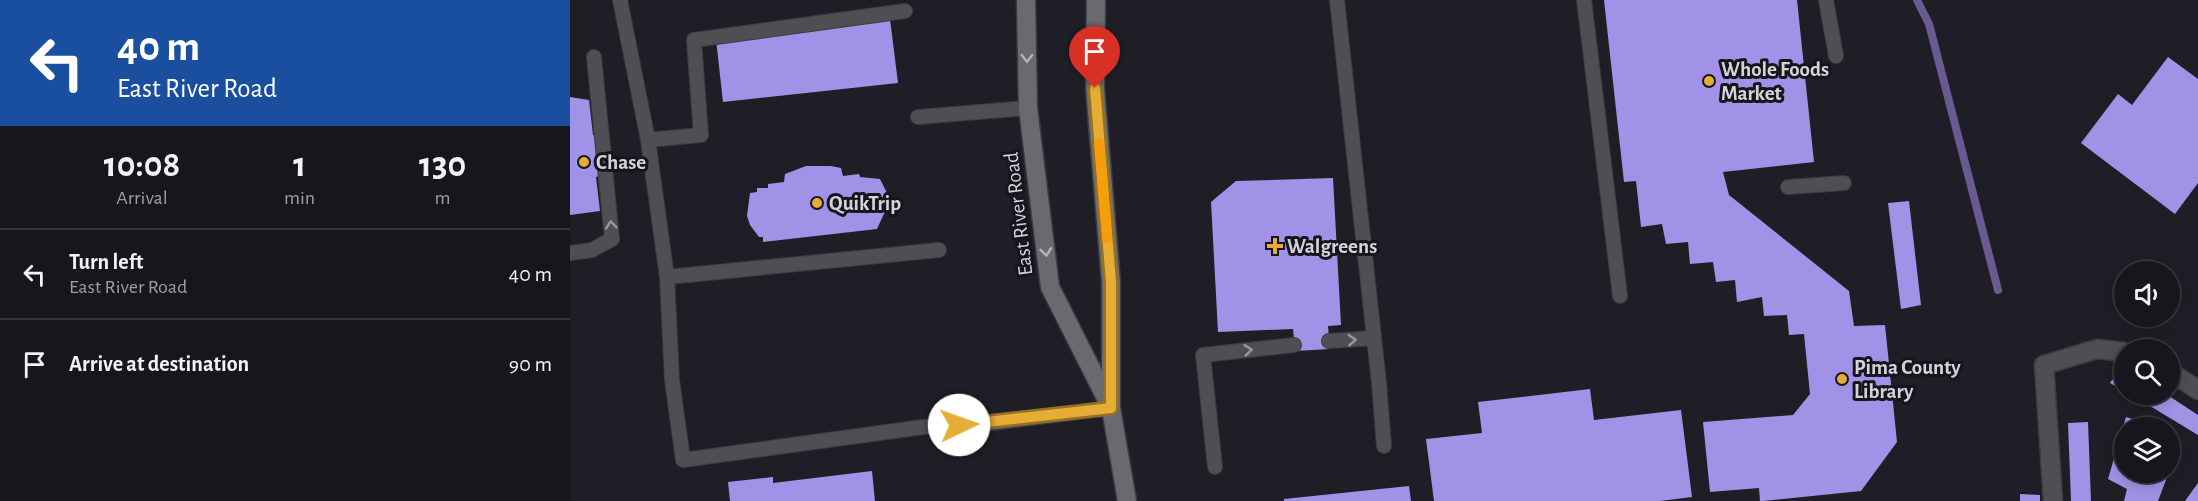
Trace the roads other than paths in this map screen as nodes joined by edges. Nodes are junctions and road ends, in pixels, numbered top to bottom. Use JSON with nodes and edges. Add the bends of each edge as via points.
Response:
{"nodes":[{"id":1,"x":620,"y":0,"type":"edge"},
{"id":2,"x":1026,"y":0,"type":"edge"},
{"id":3,"x":1096,"y":0,"type":"edge"},
{"id":4,"x":1336,"y":0,"type":"edge"},
{"id":5,"x":1584,"y":0,"type":"edge"},
{"id":6,"x":1827,"y":0,"type":"edge"},
{"id":7,"x":905,"y":11,"type":"dead end"},
{"id":8,"x":1836,"y":56,"type":"dead end"},
{"id":9,"x":594,"y":57,"type":"dead end"},
{"id":10,"x":1028,"y":108,"type":"junction"},
{"id":11,"x":918,"y":117,"type":"dead end"},
{"id":12,"x":648,"y":140,"type":"junction"},
{"id":13,"x":1844,"y":183,"type":"dead end"},
{"id":14,"x":1788,"y":187,"type":"dead end"},
{"id":15,"x":939,"y":250,"type":"dead end"},
{"id":16,"x":570,"y":253,"type":"edge"},
{"id":17,"x":667,"y":277,"type":"junction"},
{"id":18,"x":1620,"y":296,"type":"dead end"},
{"id":19,"x":1374,"y":338,"type":"junction"},
{"id":20,"x":1329,"y":341,"type":"dead end"},
{"id":21,"x":1294,"y":345,"type":"dead end"},
{"id":22,"x":2114,"y":351,"type":"edge"},
{"id":23,"x":2180,"y":378,"type":"edge"},
{"id":24,"x":2198,"y":390,"type":"edge"},
{"id":25,"x":1111,"y":408,"type":"junction"},
{"id":26,"x":1384,"y":446,"type":"dead end"},
{"id":27,"x":1215,"y":467,"type":"dead end"},
{"id":28,"x":1127,"y":501,"type":"edge"},
{"id":29,"x":2053,"y":501,"type":"edge"}],
"edges":[{"from":1,"to":12,"type":"lane"},
{"from":2,"to":10,"type":"street","name":"East River Road","one_way":true},
{"from":3,"to":25,"type":"street","name":"East River Road","via":[[1095,88],[1111,282]]},
{"from":4,"to":19,"type":"lane"},
{"from":5,"to":18,"type":"lane"},
{"from":6,"to":8,"type":"lane"},
{"from":7,"to":12,"type":"lane","via":[[694,40],[701,135]]},
{"from":16,"to":9,"type":"lane","one_way":true,"via":[[592,250],[612,239]]},
{"from":10,"to":11,"type":"lane"},
{"from":10,"to":25,"type":"street","name":"East River Road","one_way":true,"via":[[1050,287]]},
{"from":12,"to":17,"type":"lane"},
{"from":13,"to":14,"type":"lane"},
{"from":15,"to":17,"type":"lane"},
{"from":17,"to":25,"type":"lane","via":[[672,380],[683,460],[923,427],[984,424]]},
{"from":20,"to":19,"type":"lane","one_way":true},
{"from":19,"to":26,"type":"lane"},
{"from":27,"to":21,"type":"lane","one_way":true,"via":[[1203,355]]},
{"from":22,"to":29,"type":"street","via":[[2097,349],[2044,365]]},
{"from":23,"to":24,"type":"street"},
{"from":25,"to":28,"type":"street","name":"East River Road"}]}
